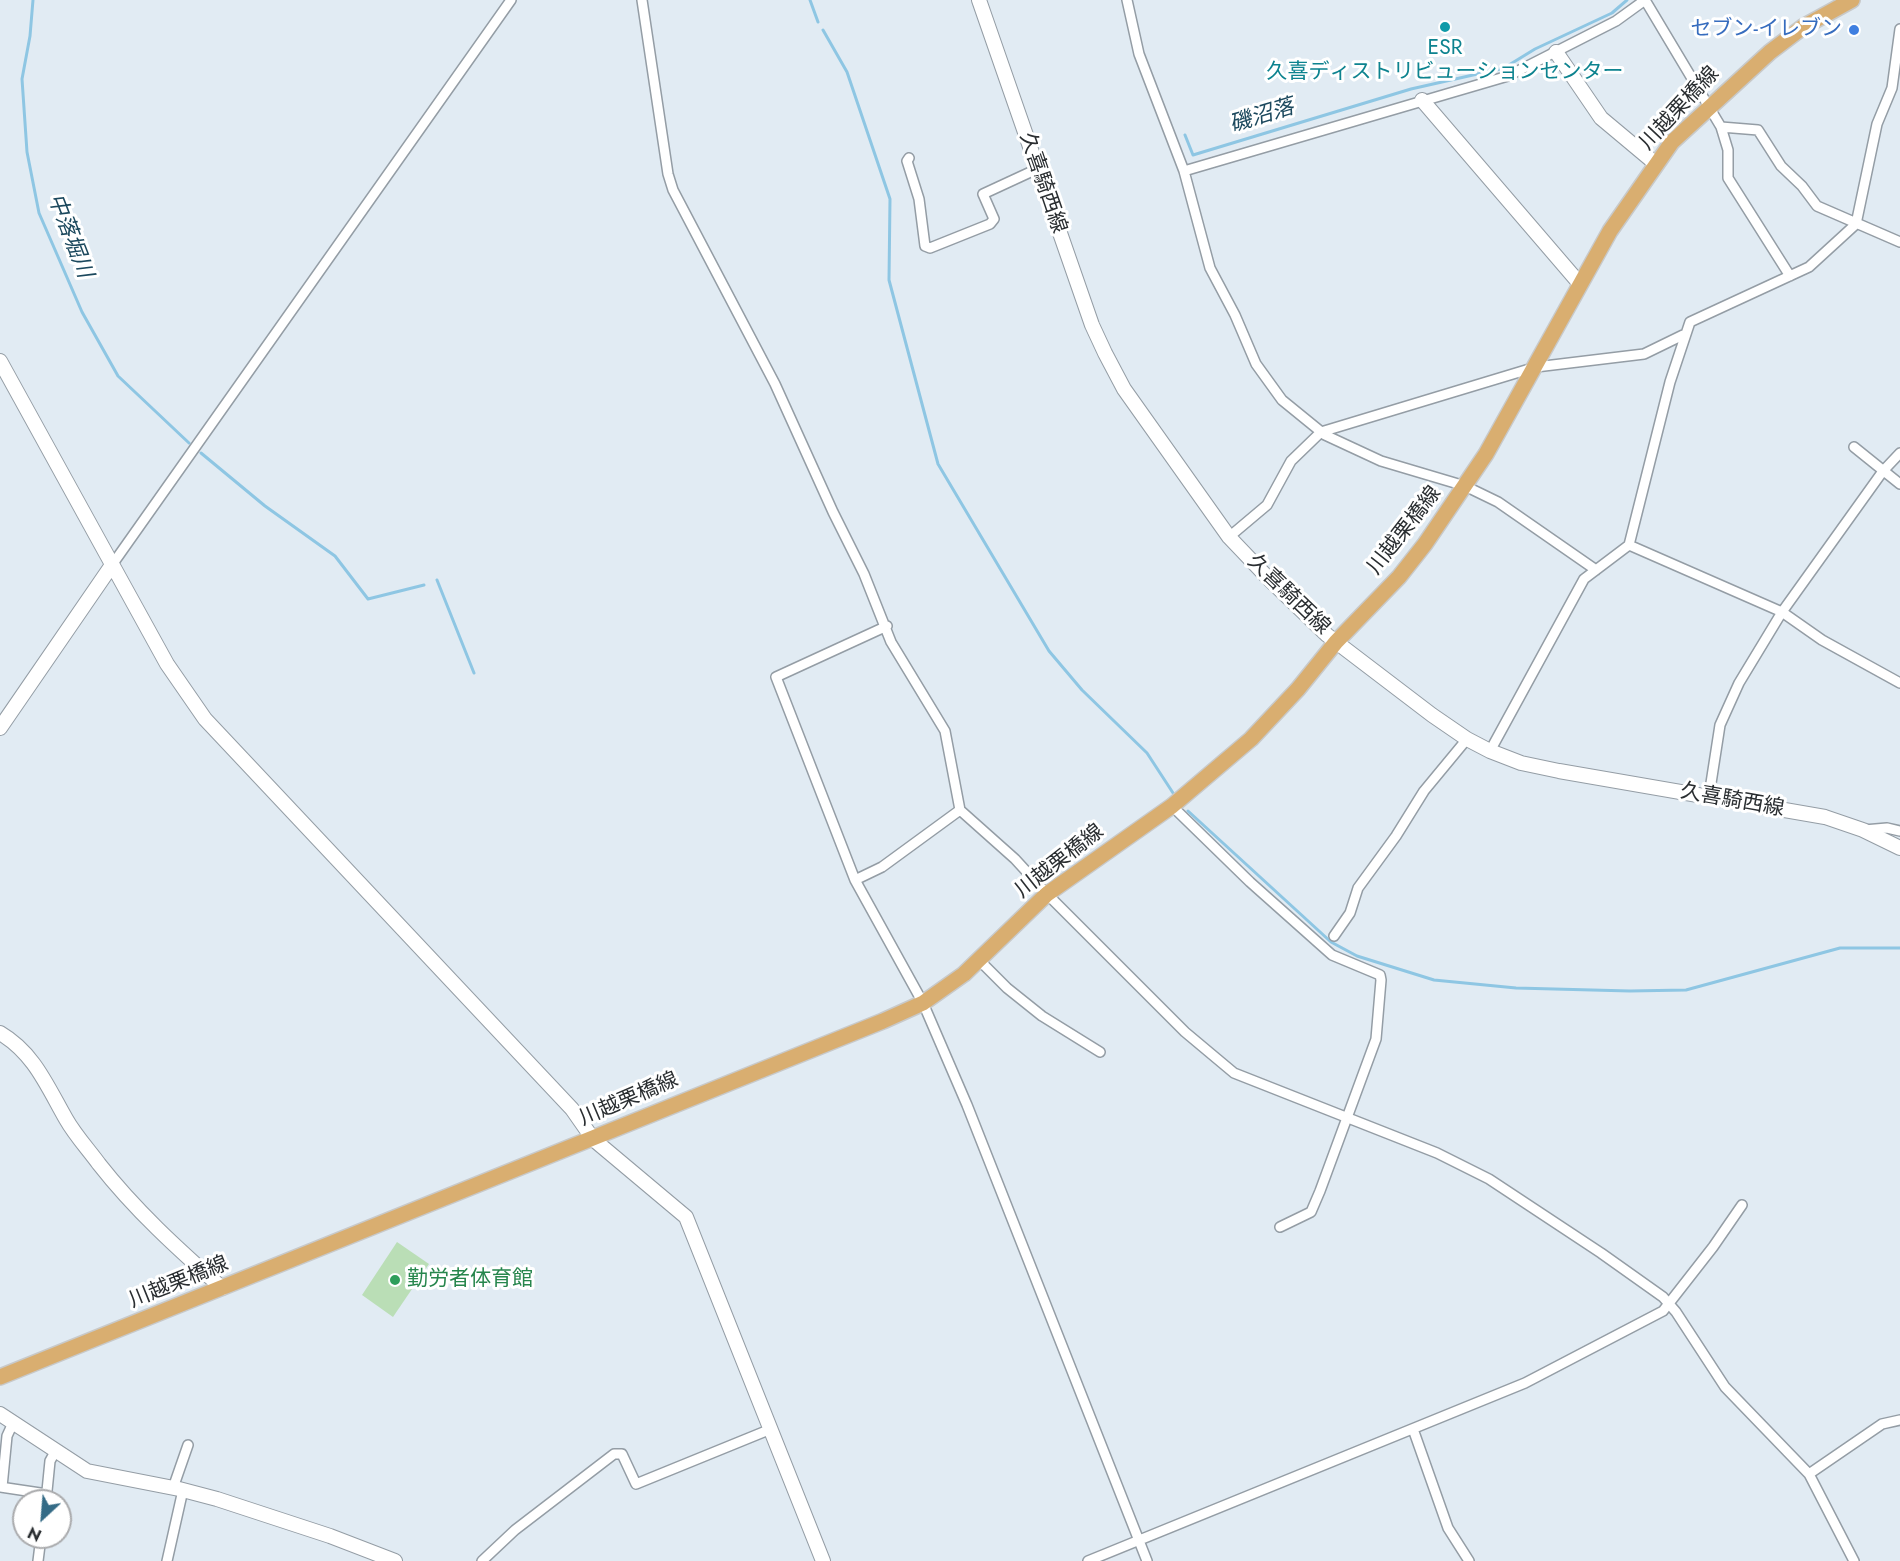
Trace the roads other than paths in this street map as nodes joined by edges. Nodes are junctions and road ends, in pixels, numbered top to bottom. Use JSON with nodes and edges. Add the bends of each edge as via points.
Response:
{"nodes":[{"id":1,"x":511,"y":0,"type":"edge"},
{"id":2,"x":642,"y":0,"type":"edge"},
{"id":3,"x":979,"y":0,"type":"edge"},
{"id":4,"x":1127,"y":0,"type":"edge"},
{"id":5,"x":1645,"y":0,"type":"edge"},
{"id":6,"x":1852,"y":0,"type":"edge"},
{"id":7,"x":1900,"y":29,"type":"edge"},
{"id":8,"x":1556,"y":52,"type":"junction"},
{"id":9,"x":1896,"y":91,"type":"edge"},
{"id":10,"x":1422,"y":100,"type":"junction"},
{"id":11,"x":1708,"y":107,"type":"junction"},
{"id":12,"x":1721,"y":127,"type":"junction"},
{"id":13,"x":909,"y":158,"type":"dead end"},
{"id":14,"x":1656,"y":164,"type":"junction"},
{"id":15,"x":1037,"y":169,"type":"junction"},
{"id":16,"x":1184,"y":171,"type":"junction"},
{"id":17,"x":1856,"y":224,"type":"junction"},
{"id":18,"x":1900,"y":242,"type":"edge"},
{"id":19,"x":1791,"y":276,"type":"junction"},
{"id":20,"x":1580,"y":284,"type":"junction"},
{"id":21,"x":1683,"y":335,"type":"junction"},
{"id":22,"x":0,"y":361,"type":"edge"},
{"id":23,"x":1536,"y":367,"type":"junction"},
{"id":24,"x":1322,"y":432,"type":"junction"},
{"id":25,"x":1854,"y":447,"type":"dead end"},
{"id":26,"x":1900,"y":453,"type":"edge"},
{"id":27,"x":1883,"y":471,"type":"junction"},
{"id":28,"x":1900,"y":484,"type":"edge"},
{"id":29,"x":1465,"y":486,"type":"junction"},
{"id":30,"x":1229,"y":537,"type":"junction"},
{"id":31,"x":1629,"y":544,"type":"junction"},
{"id":32,"x":112,"y":566,"type":"junction"},
{"id":33,"x":1596,"y":570,"type":"junction"},
{"id":34,"x":1782,"y":612,"type":"junction"},
{"id":35,"x":886,"y":626,"type":"junction"},
{"id":36,"x":1336,"y":642,"type":"junction"},
{"id":37,"x":1900,"y":683,"type":"edge"},
{"id":38,"x":0,"y":728,"type":"edge"},
{"id":39,"x":1467,"y":739,"type":"junction"},
{"id":40,"x":1490,"y":751,"type":"junction"},
{"id":41,"x":1709,"y":796,"type":"junction"},
{"id":42,"x":1172,"y":806,"type":"junction"},
{"id":43,"x":960,"y":810,"type":"junction"},
{"id":44,"x":1863,"y":830,"type":"junction"},
{"id":45,"x":1900,"y":831,"type":"edge"},
{"id":46,"x":1900,"y":848,"type":"edge"},
{"id":47,"x":855,"y":880,"type":"junction"},
{"id":48,"x":1047,"y":894,"type":"junction"},
{"id":49,"x":1334,"y":936,"type":"dead end"},
{"id":50,"x":979,"y":960,"type":"junction"},
{"id":51,"x":923,"y":1003,"type":"junction"},
{"id":52,"x":0,"y":1033,"type":"edge"},
{"id":53,"x":1100,"y":1052,"type":"dead end"},
{"id":54,"x":1346,"y":1118,"type":"junction"},
{"id":55,"x":593,"y":1139,"type":"junction"},
{"id":56,"x":1742,"y":1205,"type":"dead end"},
{"id":57,"x":1280,"y":1227,"type":"dead end"},
{"id":58,"x":222,"y":1288,"type":"junction"},
{"id":59,"x":1670,"y":1304,"type":"junction"},
{"id":60,"x":0,"y":1377,"type":"edge"},
{"id":61,"x":0,"y":1414,"type":"edge"},
{"id":62,"x":1900,"y":1420,"type":"edge"},
{"id":63,"x":13,"y":1423,"type":"junction"},
{"id":64,"x":771,"y":1429,"type":"junction"},
{"id":65,"x":1413,"y":1429,"type":"junction"},
{"id":66,"x":188,"y":1445,"type":"dead end"},
{"id":67,"x":55,"y":1452,"type":"junction"},
{"id":68,"x":1809,"y":1474,"type":"junction"},
{"id":69,"x":1,"y":1487,"type":"edge"},
{"id":70,"x":47,"y":1489,"type":"edge"},
{"id":71,"x":178,"y":1489,"type":"junction"},
{"id":72,"x":1139,"y":1540,"type":"junction"},
{"id":73,"x":167,"y":1561,"type":"edge"},
{"id":74,"x":395,"y":1561,"type":"edge"},
{"id":75,"x":482,"y":1561,"type":"edge"},
{"id":76,"x":823,"y":1561,"type":"edge"},
{"id":77,"x":1088,"y":1561,"type":"edge"},
{"id":78,"x":1147,"y":1561,"type":"edge"},
{"id":79,"x":1469,"y":1561,"type":"edge"},
{"id":80,"x":1854,"y":1561,"type":"edge"}],
"edges":[{"from":1,"to":32,"type":"street"},
{"from":2,"to":35,"type":"street","via":[[673,190],[758,349]]},
{"from":3,"to":15,"type":"street","name":"久喜騎西線"},
{"from":4,"to":16,"type":"street","via":[[1139,54]]},
{"from":5,"to":8,"type":"street","via":[[1616,21]]},
{"from":5,"to":11,"type":"street"},
{"from":6,"to":11,"type":"main road","name":"川越栗橋線","via":[[1803,27]]},
{"from":7,"to":9,"type":"street"},
{"from":8,"to":10,"type":"street","via":[[1508,76]]},
{"from":8,"to":14,"type":"street","via":[[1601,118]]},
{"from":9,"to":17,"type":"street","via":[[1877,124]]},
{"from":10,"to":16,"type":"street"},
{"from":10,"to":20,"type":"street"},
{"from":11,"to":12,"type":"street"},
{"from":11,"to":14,"type":"main road","name":"川越栗橋線","via":[[1672,142]]},
{"from":12,"to":17,"type":"street","via":[[1758,130],[1781,166],[1817,206]]},
{"from":12,"to":19,"type":"street","via":[[1728,150],[1728,178]]},
{"from":13,"to":15,"type":"street","via":[[925,246],[930,248],[990,224],[994,219],[983,194]]},
{"from":14,"to":20,"type":"main road","name":"川越栗橋線","via":[[1610,231]]},
{"from":15,"to":30,"type":"street","name":"久喜騎西線","via":[[1092,325],[1124,390]]},
{"from":16,"to":24,"type":"street","via":[[1210,268],[1256,364],[1282,400]]},
{"from":17,"to":18,"type":"street"},
{"from":17,"to":19,"type":"street","via":[[1809,267]]},
{"from":19,"to":21,"type":"street","via":[[1690,322]]},
{"from":20,"to":23,"type":"main road","name":"川越栗橋線"},
{"from":21,"to":23,"type":"street","via":[[1644,354]]},
{"from":21,"to":31,"type":"street"},
{"from":22,"to":32,"type":"street"},
{"from":23,"to":24,"type":"street"},
{"from":23,"to":29,"type":"main road","name":"川越栗橋線"},
{"from":24,"to":29,"type":"street","via":[[1381,461]]},
{"from":24,"to":30,"type":"street","via":[[1291,460],[1267,505]]},
{"from":25,"to":27,"type":"street"},
{"from":26,"to":27,"type":"street"},
{"from":27,"to":28,"type":"street"},
{"from":27,"to":34,"type":"street"},
{"from":29,"to":33,"type":"street","via":[[1498,502]]},
{"from":29,"to":36,"type":"main road","name":"川越栗橋線","via":[[1399,577]]},
{"from":30,"to":36,"type":"street","name":"久喜騎西線"},
{"from":31,"to":33,"type":"street"},
{"from":31,"to":34,"type":"street"},
{"from":32,"to":38,"type":"street"},
{"from":32,"to":55,"type":"street","via":[[166,664],[205,719],[572,1108]]},
{"from":33,"to":40,"type":"street","via":[[1584,579]]},
{"from":34,"to":37,"type":"street","via":[[1822,640]]},
{"from":34,"to":41,"type":"street","via":[[1739,683],[1720,725]]},
{"from":35,"to":43,"type":"street","via":[[891,642],[945,731]]},
{"from":35,"to":47,"type":"street","via":[[776,677]]},
{"from":36,"to":39,"type":"street","name":"久喜騎西線"},
{"from":36,"to":42,"type":"main road","name":"川越栗橋線","via":[[1251,739]]},
{"from":39,"to":40,"type":"street","name":"久喜騎西線"},
{"from":39,"to":49,"type":"street","via":[[1424,791],[1358,888],[1350,913]]},
{"from":40,"to":41,"type":"street","name":"久喜騎西線","via":[[1559,771]]},
{"from":41,"to":44,"type":"street","name":"久喜騎西線","via":[[1825,817]]},
{"from":42,"to":48,"type":"main road","name":"川越栗橋線"},
{"from":42,"to":54,"type":"street","via":[[1332,955],[1380,975],[1376,1039]]},
{"from":43,"to":47,"type":"street","via":[[882,867]]},
{"from":43,"to":48,"type":"street"},
{"from":44,"to":45,"type":"street"},
{"from":44,"to":46,"type":"street","name":"久喜騎西線"},
{"from":47,"to":51,"type":"street"},
{"from":48,"to":50,"type":"main road","name":"川越栗橋線"},
{"from":48,"to":54,"type":"street","via":[[1185,1032],[1234,1073]]},
{"from":50,"to":51,"type":"main road","name":"川越栗橋線"},
{"from":50,"to":53,"type":"street","via":[[1042,1016]]},
{"from":51,"to":55,"type":"main road","name":"川越栗橋線"},
{"from":51,"to":72,"type":"street"},
{"from":52,"to":58,"type":"street","via":[[15,1042],[40,1070],[67,1121],[100,1165],[158,1230]]},
{"from":54,"to":57,"type":"street","via":[[1311,1212]]},
{"from":54,"to":59,"type":"street","via":[[1437,1153],[1489,1179],[1601,1252]]},
{"from":55,"to":58,"type":"main road","name":"川越栗橋線"},
{"from":55,"to":64,"type":"street","via":[[686,1217]]},
{"from":56,"to":59,"type":"street"},
{"from":58,"to":60,"type":"main road","name":"川越栗橋線"},
{"from":59,"to":65,"type":"street","via":[[1526,1383]]},
{"from":59,"to":68,"type":"street","via":[[1725,1387]]},
{"from":61,"to":63,"type":"street"},
{"from":62,"to":68,"type":"street","via":[[1882,1424]]},
{"from":63,"to":67,"type":"street"},
{"from":63,"to":69,"type":"street","via":[[7,1436]]},
{"from":64,"to":75,"type":"street","via":[[636,1484],[622,1454],[614,1454],[515,1530]]},
{"from":64,"to":76,"type":"street"},
{"from":65,"to":72,"type":"street"},
{"from":65,"to":79,"type":"street","via":[[1448,1528]]},
{"from":66,"to":71,"type":"street"},
{"from":67,"to":70,"type":"street"},
{"from":67,"to":71,"type":"street","via":[[92,1473]]},
{"from":68,"to":80,"type":"street"},
{"from":71,"to":73,"type":"street"},
{"from":71,"to":74,"type":"street","via":[[330,1536]]},
{"from":72,"to":77,"type":"street"},
{"from":72,"to":78,"type":"street"}]}
